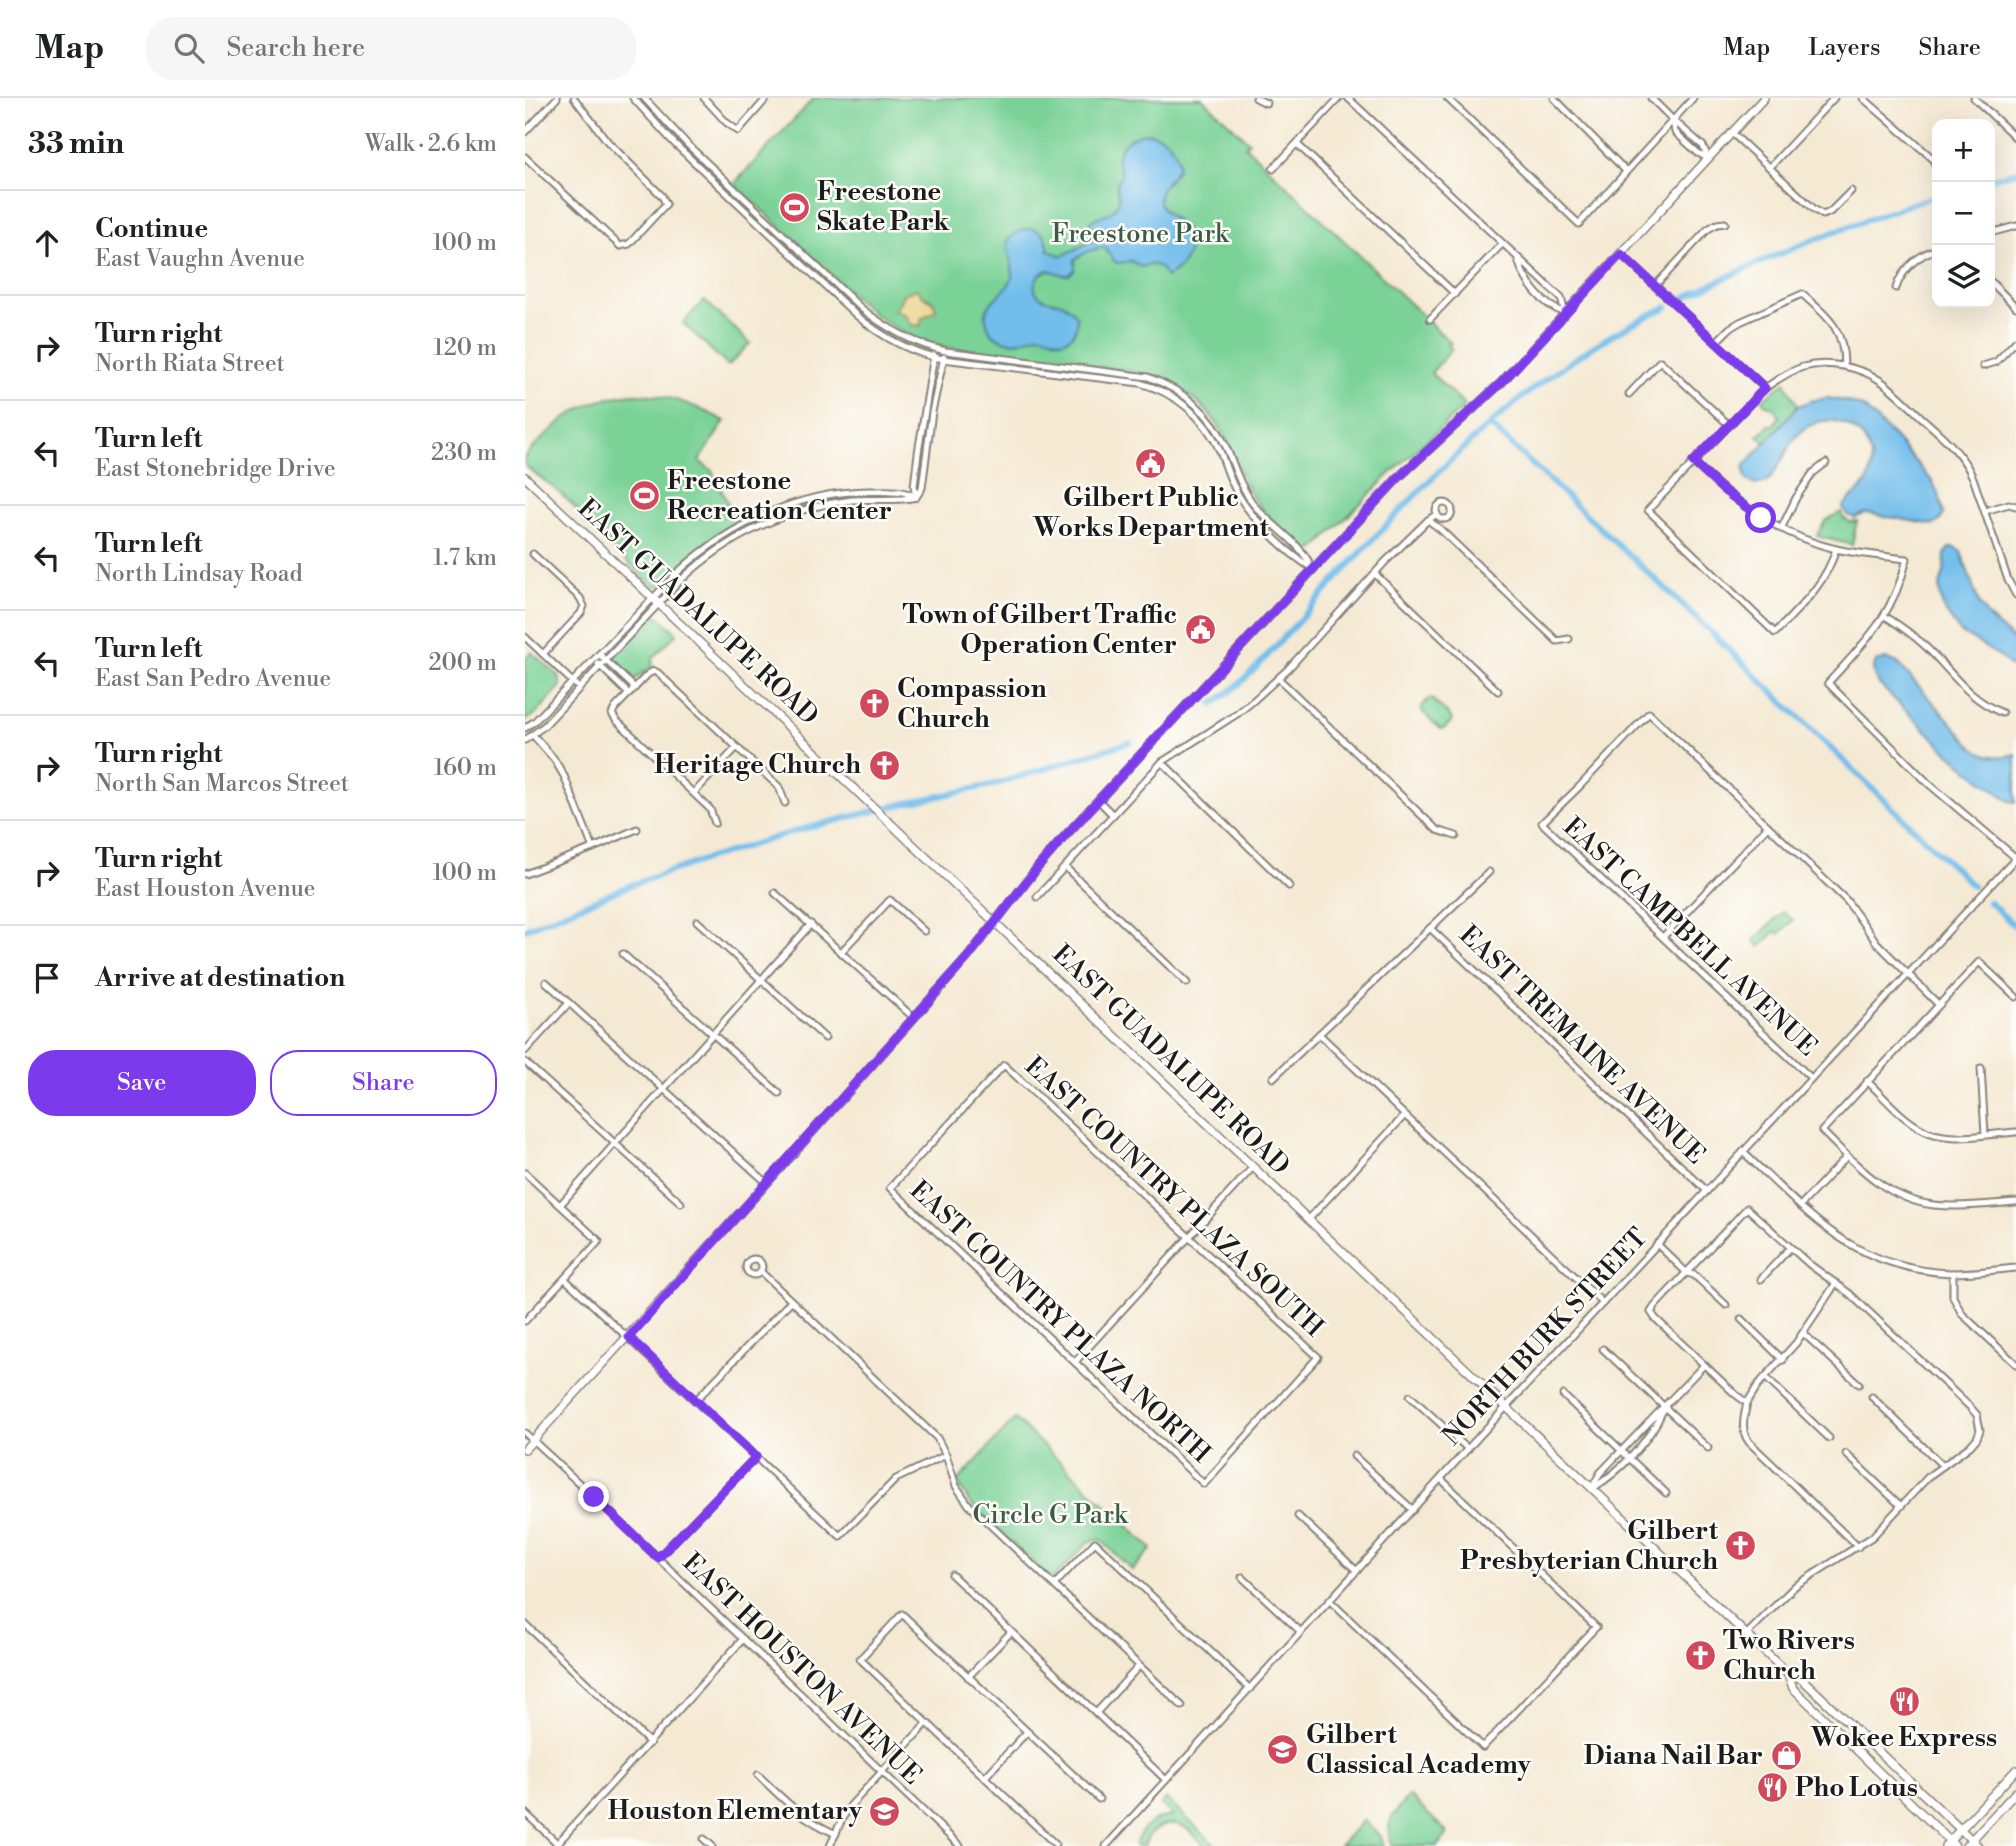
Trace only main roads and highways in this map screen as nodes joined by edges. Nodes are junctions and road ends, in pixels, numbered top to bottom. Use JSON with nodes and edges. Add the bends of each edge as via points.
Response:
{"nodes":[{"id":1,"x":1764,"y":98,"type":"edge"},
{"id":2,"x":525,"y":477,"type":"edge"},
{"id":3,"x":996,"y":923,"type":"junction"},
{"id":4,"x":525,"y":1449,"type":"edge"},
{"id":5,"x":1788,"y":1674,"type":"junction"},
{"id":6,"x":2016,"y":1770,"type":"edge"},
{"id":7,"x":2016,"y":1792,"type":"edge"},
{"id":8,"x":1969,"y":1839,"type":"edge"},
{"id":9,"x":1950,"y":1844,"type":"edge"}],
"edges":[{"from":1,"to":3,"type":"main road","via":[[1501,383],[1398,478],[1312,568],[1038,867]]},
{"from":2,"to":3,"type":"main road","name":"EAST GUADALUPE ROAD"},
{"from":3,"to":4,"type":"main road"},
{"from":3,"to":5,"type":"main road","name":"EAST GUADALUPE ROAD"},
{"from":5,"to":8,"type":"main road","name":"EAST GUADALUPE ROAD","via":[[1802,1679]]},
{"from":5,"to":9,"type":"main road","name":"EAST GUADALUPE ROAD","via":[[1793,1688]]},
{"from":6,"to":8,"type":"main road"},
{"from":7,"to":8,"type":"main road"},
{"from":8,"to":9,"type":"main road"}]}
